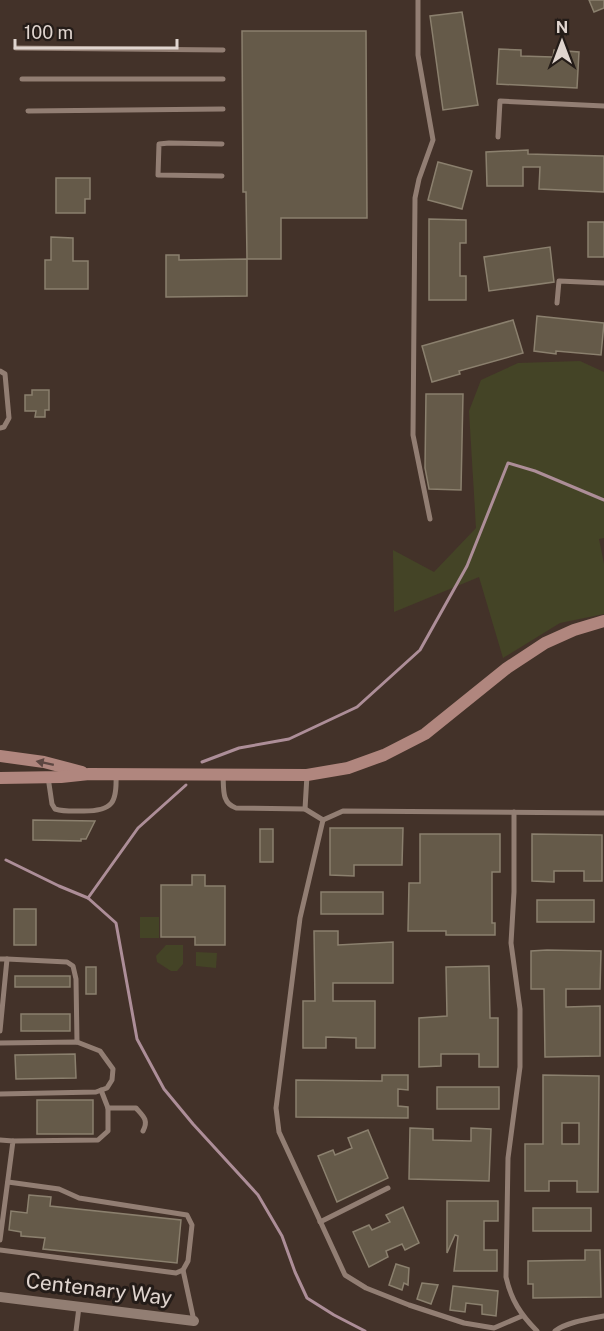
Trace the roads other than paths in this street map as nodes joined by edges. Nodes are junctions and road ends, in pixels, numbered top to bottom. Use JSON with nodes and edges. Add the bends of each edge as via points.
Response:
{"nodes":[{"id":1,"x":418,"y":0,"type":"edge"},
{"id":2,"x":16,"y":48,"type":"dead end"},
{"id":3,"x":223,"y":50,"type":"dead end"},
{"id":4,"x":22,"y":79,"type":"dead end"},
{"id":5,"x":223,"y":79,"type":"dead end"},
{"id":6,"x":604,"y":106,"type":"edge"},
{"id":7,"x":223,"y":109,"type":"dead end"},
{"id":8,"x":28,"y":111,"type":"dead end"},
{"id":9,"x":498,"y":137,"type":"dead end"},
{"id":10,"x":222,"y":144,"type":"dead end"},
{"id":11,"x":222,"y":176,"type":"dead end"},
{"id":12,"x":604,"y":283,"type":"edge"},
{"id":13,"x":557,"y":303,"type":"dead end"},
{"id":14,"x":0,"y":371,"type":"edge"},
{"id":15,"x":0,"y":428,"type":"edge"},
{"id":16,"x":430,"y":519,"type":"dead end"},
{"id":17,"x":604,"y":621,"type":"edge"},
{"id":18,"x":0,"y":756,"type":"edge"},
{"id":19,"x":89,"y":774,"type":"junction"},
{"id":20,"x":116,"y":774,"type":"junction"},
{"id":21,"x":223,"y":775,"type":"junction"},
{"id":22,"x":307,"y":776,"type":"junction"},
{"id":23,"x":48,"y":777,"type":"junction"},
{"id":24,"x":0,"y":778,"type":"edge"},
{"id":25,"x":305,"y":809,"type":"junction"},
{"id":26,"x":514,"y":812,"type":"junction"},
{"id":27,"x":604,"y":813,"type":"edge"},
{"id":28,"x":323,"y":820,"type":"junction"},
{"id":29,"x":0,"y":959,"type":"edge"},
{"id":30,"x":8,"y":959,"type":"junction"},
{"id":31,"x":0,"y":1031,"type":"edge"},
{"id":32,"x":77,"y":1042,"type":"junction"},
{"id":33,"x":0,"y":1043,"type":"edge"},
{"id":34,"x":101,"y":1090,"type":"junction"},
{"id":35,"x":0,"y":1094,"type":"edge"},
{"id":36,"x":108,"y":1108,"type":"junction"},
{"id":37,"x":143,"y":1131,"type":"dead end"},
{"id":38,"x":0,"y":1140,"type":"edge"},
{"id":39,"x":13,"y":1141,"type":"junction"},
{"id":40,"x":8,"y":1182,"type":"junction"},
{"id":41,"x":388,"y":1188,"type":"dead end"},
{"id":42,"x":320,"y":1222,"type":"junction"},
{"id":43,"x":0,"y":1240,"type":"edge"},
{"id":44,"x":0,"y":1250,"type":"edge"},
{"id":45,"x":183,"y":1270,"type":"junction"},
{"id":46,"x":0,"y":1297,"type":"edge"},
{"id":47,"x":79,"y":1306,"type":"junction"},
{"id":48,"x":522,"y":1316,"type":"junction"},
{"id":49,"x":604,"y":1317,"type":"edge"},
{"id":50,"x":194,"y":1321,"type":"joint"},
{"id":51,"x":76,"y":1331,"type":"edge"},
{"id":52,"x":537,"y":1331,"type":"edge"},
{"id":53,"x":555,"y":1331,"type":"edge"}],
"edges":[{"from":1,"to":16,"type":"lane","via":[[418,55],[432,140],[415,198],[413,435]]},
{"from":2,"to":3,"type":"lane"},
{"from":4,"to":5,"type":"lane"},
{"from":6,"to":9,"type":"lane","via":[[500,101]]},
{"from":7,"to":8,"type":"lane"},
{"from":10,"to":11,"type":"lane","via":[[159,144],[158,175]]},
{"from":12,"to":13,"type":"lane","via":[[560,281]]},
{"from":14,"to":15,"type":"lane","via":[[5,374],[9,418]]},
{"from":17,"to":22,"type":"street","via":[[537,648],[425,734],[399,749],[348,768]]},
{"from":19,"to":18,"type":"street","one_way":true},
{"from":19,"to":20,"type":"street"},
{"from":19,"to":23,"type":"street"},
{"from":20,"to":21,"type":"street"},
{"from":20,"to":23,"type":"lane","via":[[113,802],[93,811],[55,809]]},
{"from":21,"to":22,"type":"street"},
{"from":21,"to":25,"type":"lane","via":[[229,806]]},
{"from":22,"to":25,"type":"lane"},
{"from":23,"to":24,"type":"street"},
{"from":25,"to":28,"type":"lane"},
{"from":26,"to":27,"type":"lane"},
{"from":26,"to":28,"type":"lane","via":[[343,811]]},
{"from":26,"to":48,"type":"lane","via":[[511,943],[520,1009],[520,1057],[508,1158],[506,1277]]},
{"from":28,"to":42,"type":"lane","via":[[300,918],[276,1108],[279,1132]]},
{"from":29,"to":30,"type":"lane"},
{"from":30,"to":31,"type":"lane"},
{"from":30,"to":32,"type":"lane","via":[[67,962],[73,966]]},
{"from":32,"to":33,"type":"lane"},
{"from":32,"to":34,"type":"lane","via":[[100,1051],[113,1069],[112,1080]]},
{"from":34,"to":35,"type":"lane"},
{"from":34,"to":36,"type":"lane"},
{"from":36,"to":37,"type":"lane","via":[[136,1108],[146,1119]]},
{"from":36,"to":39,"type":"lane","via":[[108,1131],[98,1140]]},
{"from":38,"to":39,"type":"lane"},
{"from":39,"to":40,"type":"lane"},
{"from":40,"to":43,"type":"lane"},
{"from":40,"to":45,"type":"lane","via":[[187,1215],[192,1225],[188,1261]]},
{"from":41,"to":42,"type":"lane"},
{"from":42,"to":48,"type":"lane","via":[[345,1275],[366,1288],[464,1323],[494,1328]]},
{"from":44,"to":45,"type":"lane","via":[[176,1273]]},
{"from":45,"to":50,"type":"lane"},
{"from":46,"to":47,"type":"street","name":"Centenary Way"},
{"from":47,"to":50,"type":"street","name":"Centenary Way"},
{"from":47,"to":51,"type":"lane"},
{"from":48,"to":52,"type":"lane"},
{"from":49,"to":53,"type":"lane"}]}
